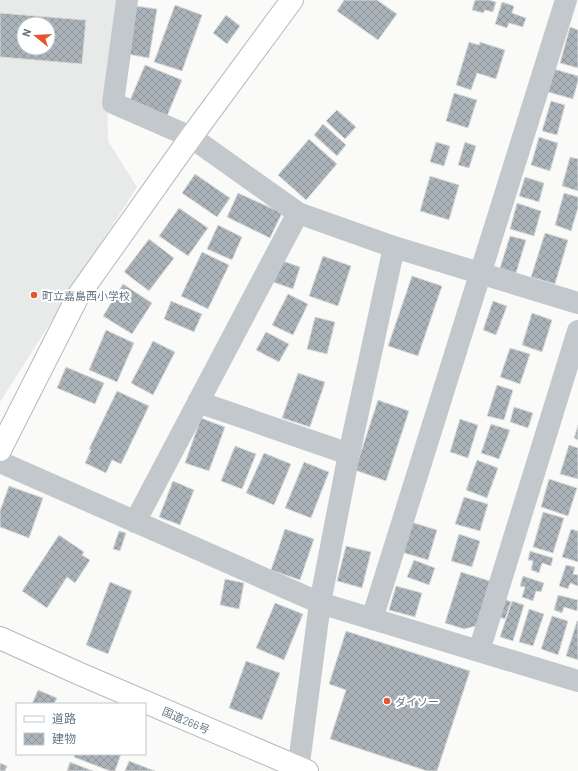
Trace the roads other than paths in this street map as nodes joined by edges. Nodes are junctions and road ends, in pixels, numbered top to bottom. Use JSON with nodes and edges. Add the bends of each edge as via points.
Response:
{"nodes":[{"id":1,"x":127,"y":0,"type":"edge"},
{"id":2,"x":292,"y":0,"type":"edge"},
{"id":3,"x":566,"y":0,"type":"edge"},
{"id":4,"x":191,"y":138,"type":"junction"},
{"id":5,"x":298,"y":213,"type":"junction"},
{"id":6,"x":394,"y":247,"type":"junction"},
{"id":7,"x":480,"y":273,"type":"junction"},
{"id":8,"x":578,"y":303,"type":"edge"},
{"id":9,"x":578,"y":331,"type":"edge"},
{"id":10,"x":198,"y":402,"type":"junction"},
{"id":11,"x":0,"y":450,"type":"edge"},
{"id":12,"x":349,"y":454,"type":"junction"},
{"id":13,"x":0,"y":462,"type":"edge"},
{"id":14,"x":135,"y":522,"type":"junction"},
{"id":15,"x":320,"y":603,"type":"junction"},
{"id":16,"x":372,"y":619,"type":"junction"},
{"id":17,"x":0,"y":638,"type":"edge"},
{"id":18,"x":479,"y":651,"type":"junction"},
{"id":19,"x":578,"y":681,"type":"edge"},
{"id":20,"x":302,"y":770,"type":"edge"}],
"edges":[{"from":1,"to":4,"type":"street","via":[[113,103]]},
{"from":2,"to":4,"type":"main road"},
{"from":3,"to":7,"type":"street"},
{"from":4,"to":5,"type":"street"},
{"from":4,"to":11,"type":"main road","via":[[78,296]]},
{"from":5,"to":6,"type":"street"},
{"from":5,"to":10,"type":"street"},
{"from":6,"to":7,"type":"street"},
{"from":6,"to":12,"type":"street"},
{"from":7,"to":8,"type":"street"},
{"from":7,"to":16,"type":"street"},
{"from":9,"to":18,"type":"street"},
{"from":10,"to":12,"type":"street"},
{"from":10,"to":14,"type":"street"},
{"from":12,"to":15,"type":"street"},
{"from":13,"to":14,"type":"street"},
{"from":14,"to":15,"type":"street"},
{"from":15,"to":16,"type":"street"},
{"from":15,"to":20,"type":"street"},
{"from":16,"to":18,"type":"street"},
{"from":17,"to":20,"type":"main road","name":"国道266号"},
{"from":18,"to":19,"type":"street"}]}
